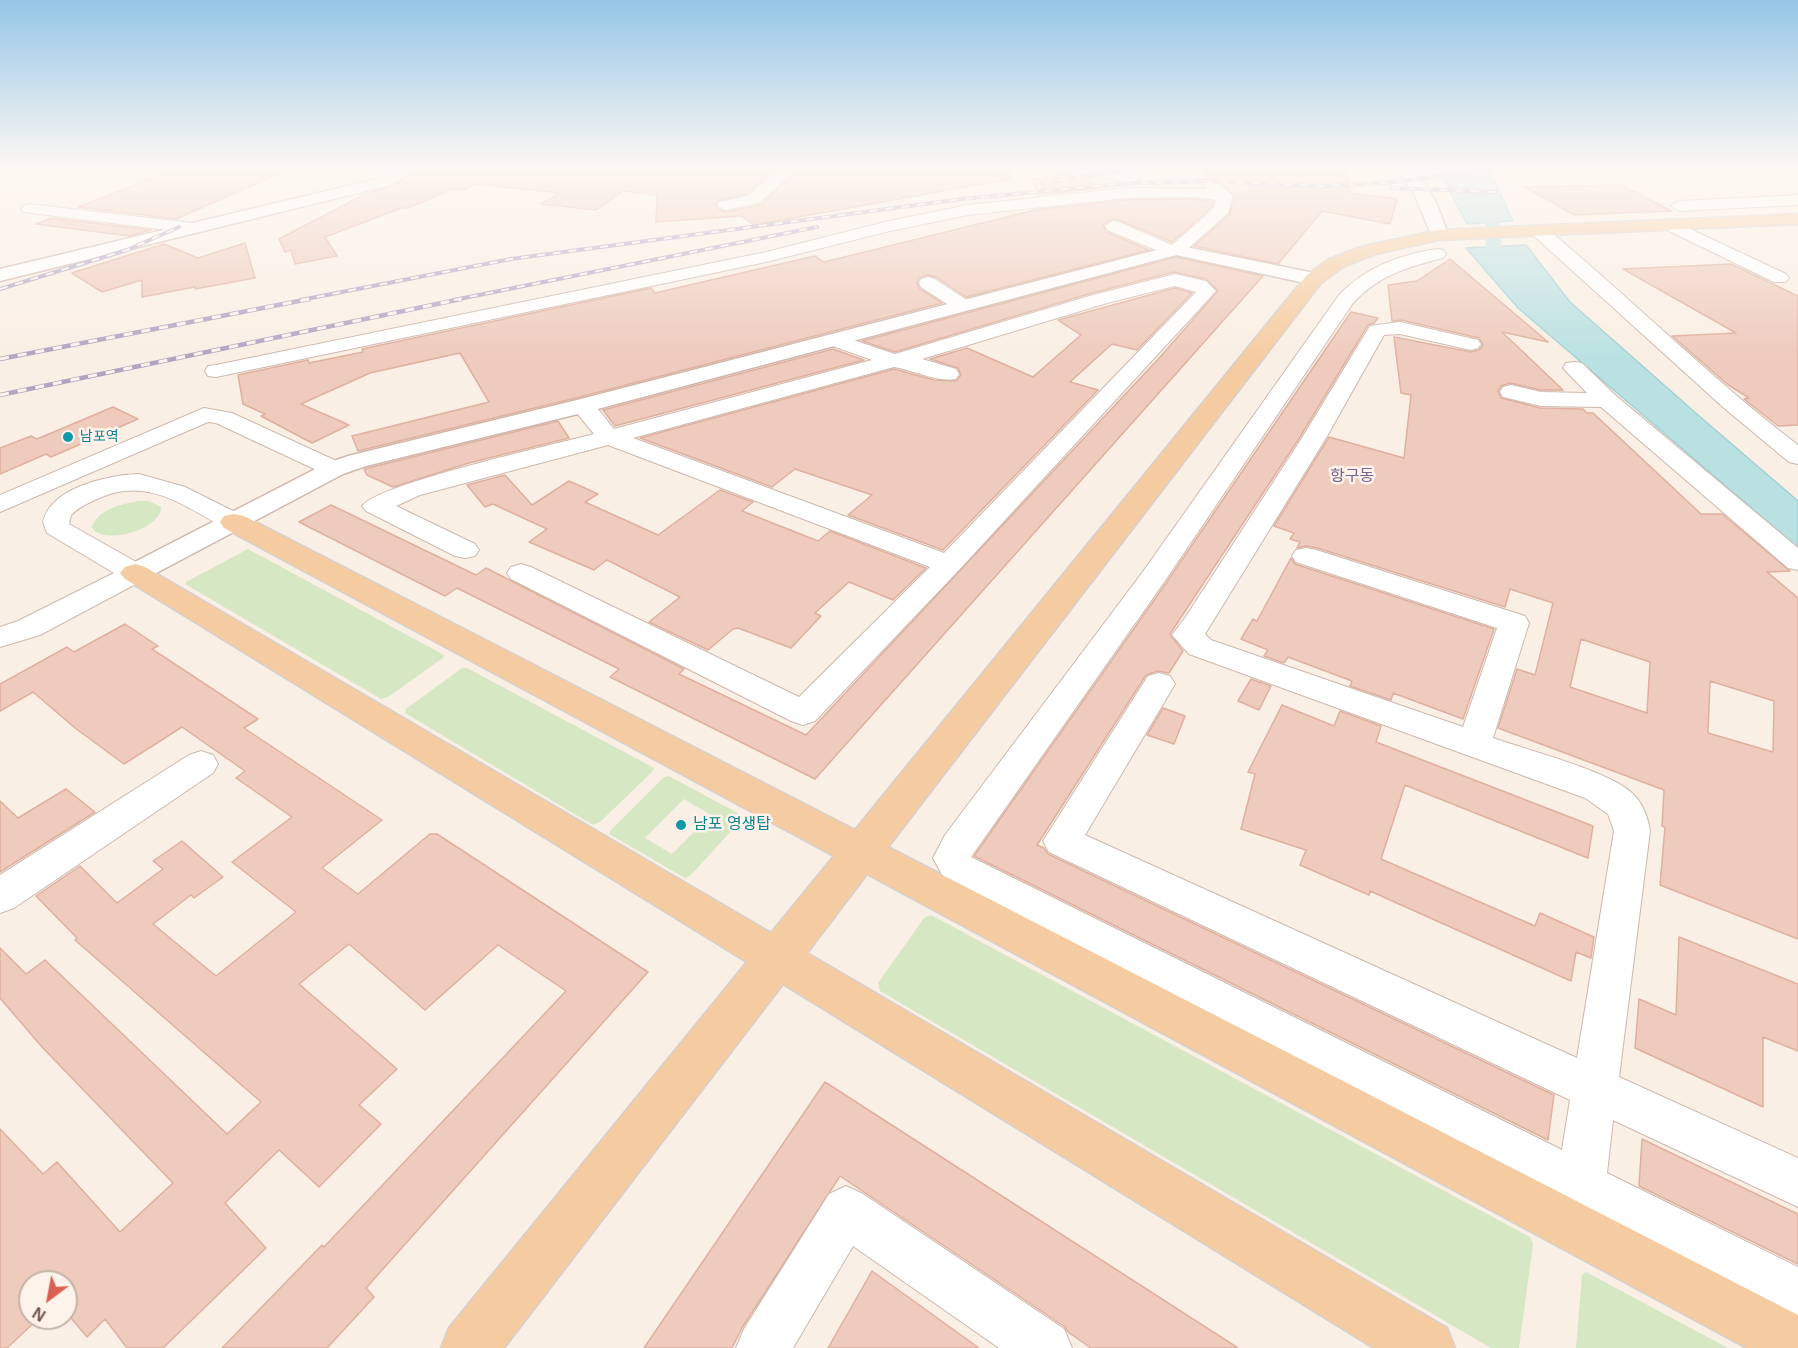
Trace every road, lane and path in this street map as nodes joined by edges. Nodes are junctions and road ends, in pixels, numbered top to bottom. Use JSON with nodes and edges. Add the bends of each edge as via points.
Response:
{"nodes":[{"id":1,"x":180,"y":231,"type":"edge"},
{"id":2,"x":870,"y":231,"type":"edge"},
{"id":3,"x":1127,"y":231,"type":"edge"},
{"id":4,"x":1197,"y":231,"type":"edge"},
{"id":5,"x":1442,"y":231,"type":"edge"},
{"id":6,"x":1560,"y":231,"type":"edge"},
{"id":7,"x":1683,"y":231,"type":"edge"},
{"id":8,"x":1540,"y":232,"type":"junction"},
{"id":9,"x":1446,"y":241,"type":"junction"},
{"id":10,"x":1174,"y":250,"type":"junction"},
{"id":11,"x":0,"y":275,"type":"edge"},
{"id":12,"x":1780,"y":278,"type":"dead end"},
{"id":13,"x":1314,"y":279,"type":"junction"},
{"id":14,"x":1062,"y":280,"type":"junction"},
{"id":15,"x":928,"y":282,"type":"dead end"},
{"id":16,"x":1100,"y":300,"type":"junction"},
{"id":17,"x":963,"y":306,"type":"junction"},
{"id":18,"x":834,"y":340,"type":"junction"},
{"id":19,"x":1471,"y":344,"type":"dead end"},
{"id":20,"x":894,"y":361,"type":"junction"},
{"id":21,"x":1574,"y":368,"type":"dead end"},
{"id":22,"x":216,"y":371,"type":"dead end"},
{"id":23,"x":948,"y":374,"type":"dead end"},
{"id":24,"x":1511,"y":392,"type":"dead end"},
{"id":25,"x":1607,"y":400,"type":"junction"},
{"id":26,"x":582,"y":406,"type":"junction"},
{"id":27,"x":609,"y":437,"type":"junction"},
{"id":28,"x":1798,"y":457,"type":"edge"},
{"id":29,"x":334,"y":469,"type":"junction"},
{"id":30,"x":0,"y":504,"type":"edge"},
{"id":31,"x":234,"y":522,"type":"junction"},
{"id":32,"x":465,"y":550,"type":"dead end"},
{"id":33,"x":1306,"y":556,"type":"dead end"},
{"id":34,"x":1798,"y":562,"type":"edge"},
{"id":35,"x":949,"y":564,"type":"junction"},
{"id":36,"x":135,"y":573,"type":"junction"},
{"id":37,"x":521,"y":573,"type":"dead end"},
{"id":38,"x":0,"y":637,"type":"edge"},
{"id":39,"x":1159,"y":684,"type":"dead end"},
{"id":40,"x":1474,"y":745,"type":"junction"},
{"id":41,"x":201,"y":764,"type":"dead end"},
{"id":42,"x":863,"y":852,"type":"junction"},
{"id":43,"x":0,"y":896,"type":"edge"},
{"id":44,"x":778,"y":957,"type":"junction"},
{"id":45,"x":1595,"y":1088,"type":"junction"},
{"id":46,"x":1582,"y":1184,"type":"junction"},
{"id":47,"x":1798,"y":1184,"type":"edge"},
{"id":48,"x":1574,"y":1229,"type":"junction"},
{"id":49,"x":1798,"y":1295,"type":"edge"},
{"id":50,"x":1798,"y":1345,"type":"edge"},
{"id":51,"x":470,"y":1348,"type":"edge"},
{"id":52,"x":764,"y":1348,"type":"edge"},
{"id":53,"x":1045,"y":1348,"type":"edge"},
{"id":54,"x":1427,"y":1348,"type":"edge"}],
"edges":[{"from":1,"to":11,"type":"street"},
{"from":2,"to":22,"type":"street","via":[[766,257]]},
{"from":3,"to":10,"type":"street"},
{"from":4,"to":10,"type":"street"},
{"from":5,"to":9,"type":"street"},
{"from":6,"to":8,"type":"main road"},
{"from":7,"to":12,"type":"street"},
{"from":8,"to":9,"type":"main road"},
{"from":8,"to":28,"type":"street","via":[[1721,396]]},
{"from":9,"to":13,"type":"main road","via":[[1370,250],[1336,263]]},
{"from":9,"to":46,"type":"street","via":[[1360,283],[1346,299],[952,858],[958,869]]},
{"from":10,"to":13,"type":"street"},
{"from":10,"to":14,"type":"street"},
{"from":13,"to":42,"type":"main road"},
{"from":14,"to":16,"type":"street"},
{"from":14,"to":17,"type":"street"},
{"from":15,"to":17,"type":"street"},
{"from":16,"to":20,"type":"street"},
{"from":16,"to":35,"type":"street","via":[[1175,280],[1199,285],[1207,291]]},
{"from":17,"to":18,"type":"street"},
{"from":18,"to":20,"type":"street"},
{"from":18,"to":26,"type":"street"},
{"from":19,"to":40,"type":"street","via":[[1400,328],[1377,330],[1307,448],[1186,635],[1200,647]]},
{"from":20,"to":23,"type":"street"},
{"from":20,"to":27,"type":"street"},
{"from":21,"to":25,"type":"street"},
{"from":24,"to":25,"type":"street","via":[[1541,399]]},
{"from":25,"to":34,"type":"street"},
{"from":26,"to":27,"type":"street"},
{"from":26,"to":29,"type":"street"},
{"from":27,"to":32,"type":"street","via":[[411,490],[375,506]]},
{"from":27,"to":35,"type":"street"},
{"from":29,"to":30,"type":"street","via":[[224,418],[204,415]]},
{"from":29,"to":31,"type":"street"},
{"from":31,"to":36,"type":"street"},
{"from":31,"to":36,"type":"street","via":[[160,484],[140,481],[98,488],[73,500],[58,514],[56,527],[61,531]]},
{"from":31,"to":42,"type":"main road"},
{"from":33,"to":40,"type":"street","via":[[1514,622]]},
{"from":35,"to":37,"type":"street","via":[[803,713]]},
{"from":36,"to":38,"type":"street","via":[[29,628]]},
{"from":36,"to":44,"type":"main road"},
{"from":39,"to":45,"type":"street","via":[[1062,841]]},
{"from":40,"to":45,"type":"street","via":[[1597,788],[1619,801],[1630,815],[1632,831]]},
{"from":41,"to":43,"type":"street"},
{"from":42,"to":44,"type":"main road"},
{"from":42,"to":48,"type":"main road"},
{"from":44,"to":51,"type":"main road"},
{"from":44,"to":54,"type":"main road"},
{"from":45,"to":46,"type":"street"},
{"from":45,"to":47,"type":"street"},
{"from":46,"to":48,"type":"street"},
{"from":46,"to":49,"type":"street"},
{"from":48,"to":50,"type":"main road"},
{"from":52,"to":53,"type":"street","via":[[846,1211]]}]}
